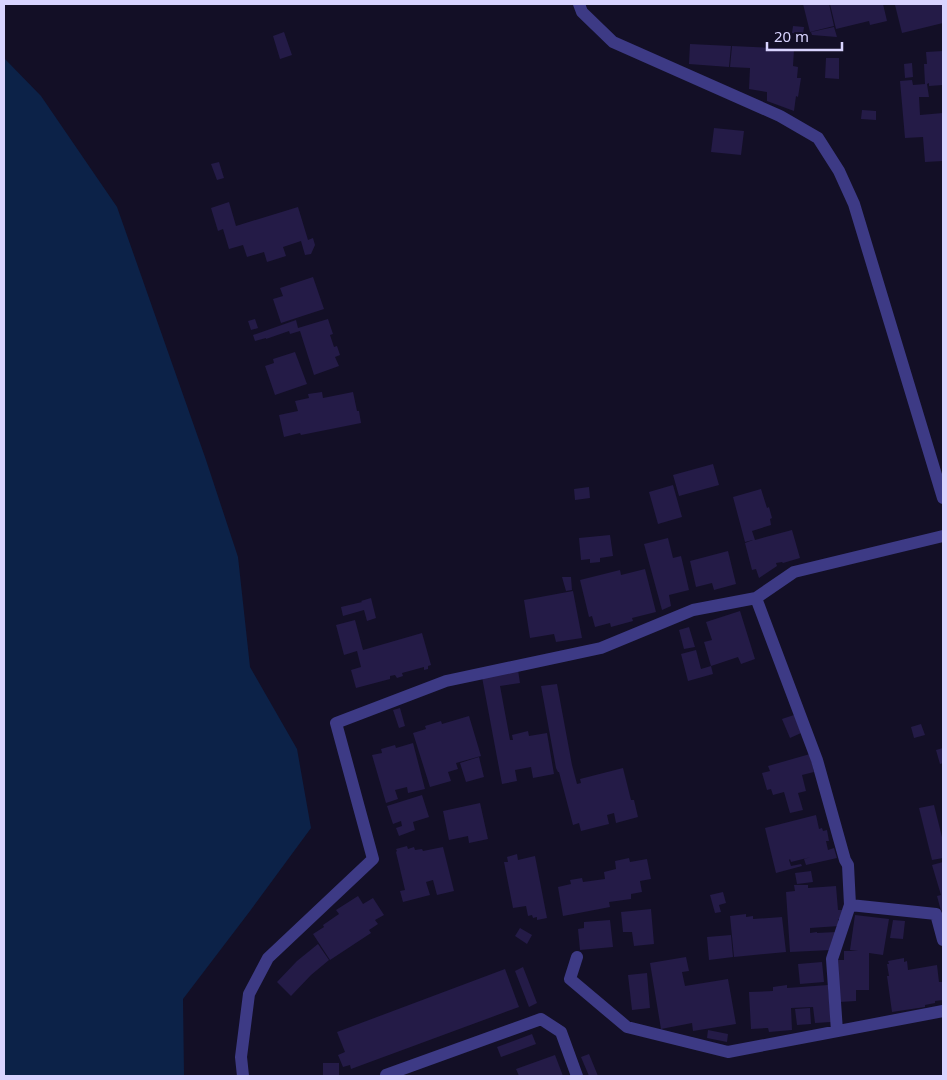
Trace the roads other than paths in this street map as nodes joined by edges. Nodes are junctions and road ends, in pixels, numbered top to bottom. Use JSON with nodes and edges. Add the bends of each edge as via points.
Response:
{"nodes":[{"id":1,"x":579,"y":4,"type":"edge"},
{"id":2,"x":943,"y":498,"type":"edge"},
{"id":3,"x":943,"y":536,"type":"edge"},
{"id":4,"x":756,"y":598,"type":"junction"},
{"id":5,"x":850,"y":905,"type":"junction"},
{"id":6,"x":943,"y":940,"type":"edge"},
{"id":7,"x":577,"y":957,"type":"dead end"},
{"id":8,"x":943,"y":1011,"type":"edge"},
{"id":9,"x":837,"y":1031,"type":"junction"},
{"id":10,"x":243,"y":1076,"type":"edge"},
{"id":11,"x":387,"y":1076,"type":"edge"},
{"id":12,"x":577,"y":1076,"type":"edge"}],
"edges":[{"from":1,"to":2,"type":"street","via":[[582,12],[613,42],[780,116],[818,138],[839,171],[854,204]]},
{"from":3,"to":4,"type":"street","via":[[794,572]]},
{"from":4,"to":5,"type":"street","via":[[817,760],[848,866]]},
{"from":4,"to":10,"type":"street","via":[[692,610],[601,648],[446,680],[336,723],[372,859],[268,958],[249,994],[241,1057]]},
{"from":5,"to":6,"type":"street","via":[[936,914]]},
{"from":5,"to":9,"type":"street","via":[[832,959]]},
{"from":7,"to":9,"type":"street","via":[[570,979],[627,1027],[728,1052]]},
{"from":8,"to":9,"type":"street"},
{"from":11,"to":12,"type":"street","via":[[541,1019],[560,1032]]}]}
